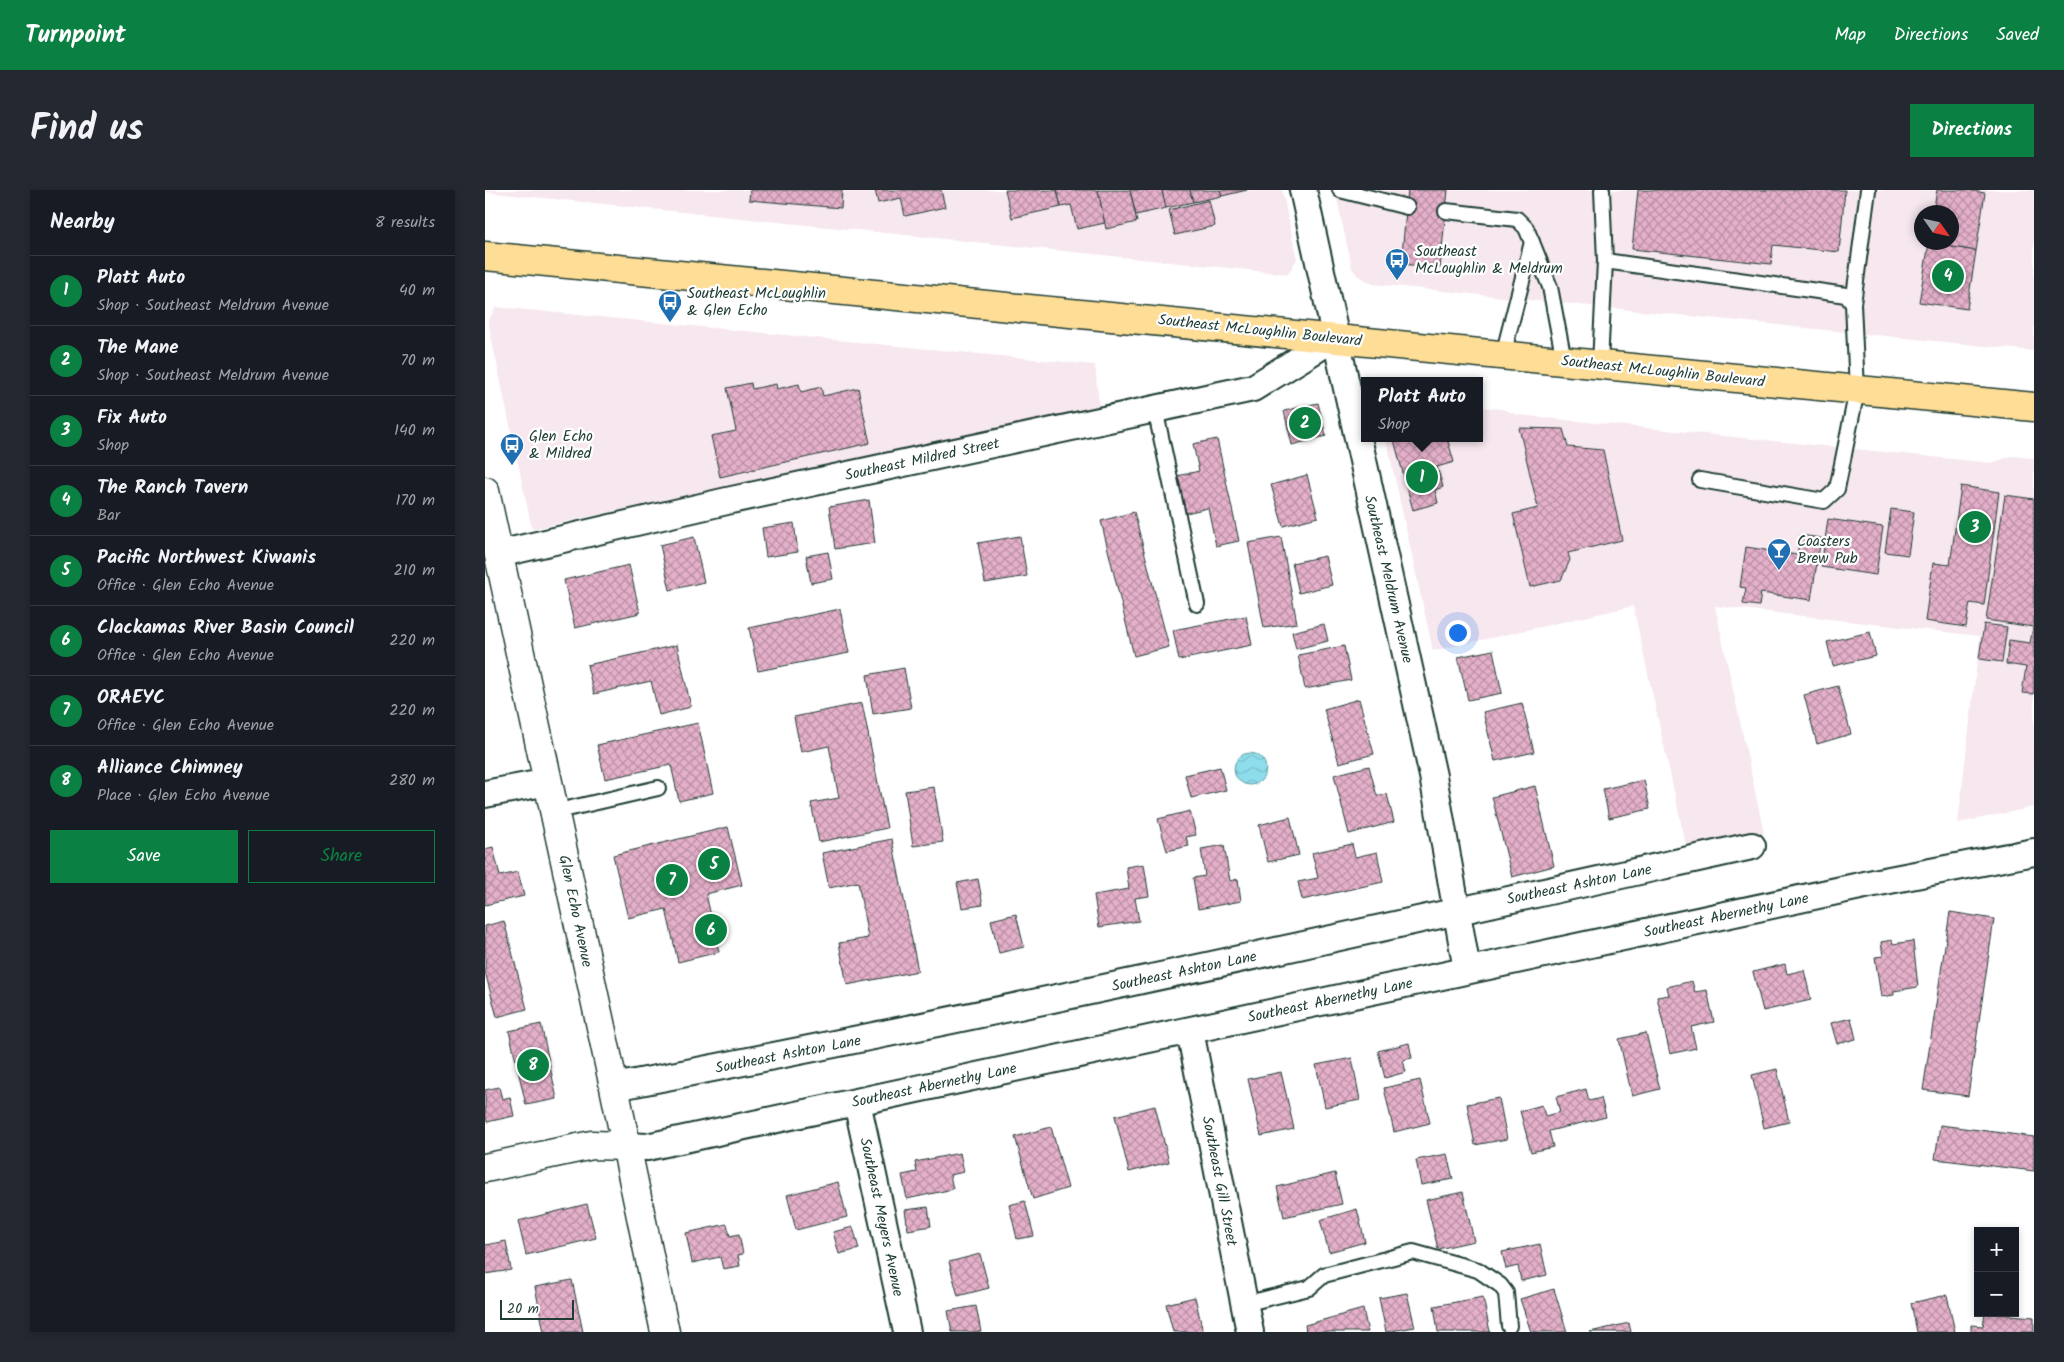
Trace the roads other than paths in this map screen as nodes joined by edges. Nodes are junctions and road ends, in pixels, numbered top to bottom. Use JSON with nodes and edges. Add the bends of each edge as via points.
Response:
{"nodes":[{"id":1,"x":1340,"y":190,"type":"edge"},
{"id":2,"x":1602,"y":190,"type":"edge"},
{"id":3,"x":1868,"y":190,"type":"edge"},
{"id":4,"x":1308,"y":191,"type":"edge"},
{"id":5,"x":1407,"y":207,"type":"dead end"},
{"id":6,"x":1446,"y":211,"type":"dead end"},
{"id":7,"x":1532,"y":242,"type":"junction"},
{"id":8,"x":485,"y":256,"type":"edge"},
{"id":9,"x":1605,"y":261,"type":"junction"},
{"id":10,"x":1853,"y":304,"type":"junction"},
{"id":11,"x":1334,"y":338,"type":"junction"},
{"id":12,"x":1503,"y":355,"type":"junction"},
{"id":13,"x":1564,"y":361,"type":"junction"},
{"id":14,"x":1600,"y":364,"type":"junction"},
{"id":15,"x":1857,"y":390,"type":"junction"},
{"id":16,"x":2034,"y":407,"type":"edge"},
{"id":17,"x":1155,"y":409,"type":"junction"},
{"id":18,"x":1700,"y":480,"type":"dead end"},
{"id":19,"x":485,"y":491,"type":"edge"},
{"id":20,"x":499,"y":554,"type":"junction"},
{"id":21,"x":1197,"y":604,"type":"dead end"},
{"id":22,"x":547,"y":782,"type":"junction"},
{"id":23,"x":658,"y":788,"type":"dead end"},
{"id":24,"x":485,"y":794,"type":"edge"},
{"id":25,"x":554,"y":812,"type":"junction"},
{"id":26,"x":1752,"y":846,"type":"dead end"},
{"id":27,"x":2034,"y":852,"type":"edge"},
{"id":28,"x":1457,"y":911,"type":"junction"},
{"id":29,"x":1467,"y":970,"type":"junction"},
{"id":30,"x":1190,"y":1031,"type":"junction"},
{"id":31,"x":614,"y":1088,"type":"junction"},
{"id":32,"x":857,"y":1102,"type":"junction"},
{"id":33,"x":626,"y":1146,"type":"junction"},
{"id":34,"x":485,"y":1168,"type":"edge"},
{"id":35,"x":1244,"y":1304,"type":"junction"},
{"id":36,"x":1509,"y":1326,"type":"dead end"},
{"id":37,"x":665,"y":1332,"type":"edge"},
{"id":38,"x":907,"y":1332,"type":"edge"},
{"id":39,"x":1250,"y":1332,"type":"edge"}],
"edges":[{"from":1,"to":5,"type":"lane"},
{"from":2,"to":9,"type":"lane"},
{"from":3,"to":10,"type":"lane"},
{"from":4,"to":11,"type":"street","name":"Southeast Meldrum Avenue"},
{"from":6,"to":7,"type":"lane","via":[[1517,219],[1526,228]]},
{"from":7,"to":12,"type":"lane"},
{"from":7,"to":13,"type":"lane","via":[[1550,287]]},
{"from":8,"to":11,"type":"main road","name":"Southeast McLoughlin Boulevard"},
{"from":9,"to":10,"type":"lane","via":[[1846,295]]},
{"from":9,"to":14,"type":"lane"},
{"from":10,"to":15,"type":"lane"},
{"from":11,"to":12,"type":"main road","name":"Southeast McLoughlin Boulevard"},
{"from":11,"to":17,"type":"street","name":"Southeast Mildred Street","via":[[1253,388]]},
{"from":11,"to":28,"type":"street","name":"Southeast Meldrum Avenue","via":[[1433,776]]},
{"from":12,"to":13,"type":"main road","name":"Southeast McLoughlin Boulevard"},
{"from":13,"to":14,"type":"main road","name":"Southeast McLoughlin Boulevard"},
{"from":14,"to":15,"type":"main road","name":"Southeast McLoughlin Boulevard"},
{"from":15,"to":16,"type":"main road","name":"Southeast McLoughlin Boulevard"},
{"from":15,"to":18,"type":"lane","via":[[1837,489],[1824,501]]},
{"from":17,"to":20,"type":"street","name":"Southeast Mildred Street","via":[[727,501]]},
{"from":17,"to":21,"type":"lane"},
{"from":19,"to":20,"type":"street","name":"Glen Echo Avenue"},
{"from":20,"to":22,"type":"street","name":"Glen Echo Avenue"},
{"from":22,"to":24,"type":"street"},
{"from":22,"to":25,"type":"street","name":"Glen Echo Avenue"},
{"from":23,"to":25,"type":"lane"},
{"from":25,"to":31,"type":"street","name":"Glen Echo Avenue"},
{"from":26,"to":28,"type":"street","name":"Southeast Ashton Lane"},
{"from":27,"to":29,"type":"street","name":"Southeast Abernethy Lane"},
{"from":28,"to":29,"type":"street","name":"Southeast Meldrum Avenue"},
{"from":28,"to":31,"type":"street","name":"Southeast Ashton Lane","via":[[841,1044]]},
{"from":29,"to":30,"type":"street","name":"Southeast Abernethy Lane"},
{"from":30,"to":32,"type":"street","name":"Southeast Abernethy Lane"},
{"from":30,"to":35,"type":"street","name":"Southeast Gill Street"},
{"from":31,"to":33,"type":"street","name":"Glen Echo Avenue"},
{"from":32,"to":33,"type":"street","name":"Southeast Abernethy Lane","via":[[647,1146]]},
{"from":32,"to":38,"type":"street","name":"Southeast Meyers Avenue"},
{"from":33,"to":34,"type":"street","via":[[592,1145]]},
{"from":33,"to":37,"type":"street","name":"Glen Echo Avenue"},
{"from":35,"to":36,"type":"lane","via":[[1309,1288],[1324,1275],[1413,1252],[1478,1270],[1500,1285],[1506,1293]]},
{"from":35,"to":39,"type":"street","name":"Southeast Gill Street"}]}
